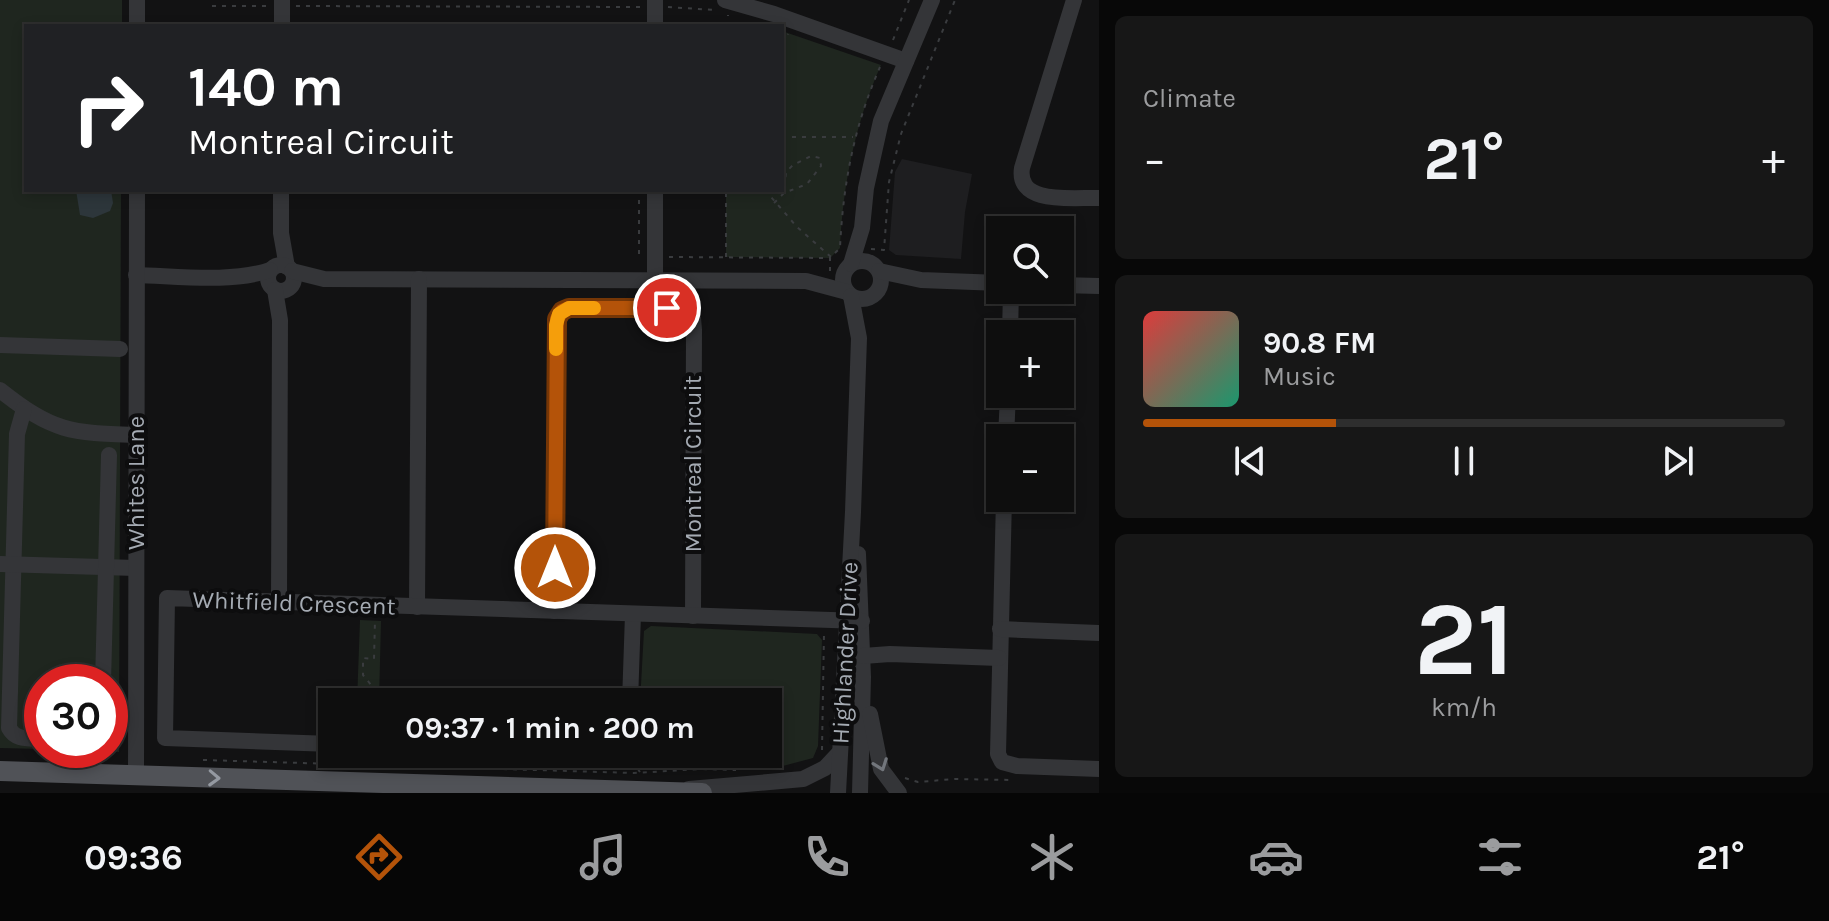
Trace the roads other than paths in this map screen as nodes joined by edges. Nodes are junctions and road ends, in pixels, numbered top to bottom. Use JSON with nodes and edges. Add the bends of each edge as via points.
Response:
{"nodes":[{"id":1,"x":137,"y":0,"type":"edge"},
{"id":2,"x":932,"y":0,"type":"edge"},
{"id":3,"x":1074,"y":0,"type":"edge"},
{"id":4,"x":282,"y":3,"type":"edge"},
{"id":5,"x":722,"y":8,"type":"edge"},
{"id":6,"x":137,"y":24,"type":"edge"},
{"id":7,"x":282,"y":24,"type":"edge"},
{"id":8,"x":906,"y":61,"type":"junction"},
{"id":9,"x":137,"y":192,"type":"edge"},
{"id":10,"x":281,"y":192,"type":"edge"},
{"id":11,"x":655,"y":192,"type":"edge"},
{"id":12,"x":1099,"y":198,"type":"edge"},
{"id":13,"x":862,"y":228,"type":"junction"},
{"id":14,"x":842,"y":271,"type":"junction"},
{"id":15,"x":136,"y":275,"type":"junction"},
{"id":16,"x":281,"y":278,"type":"junction"},
{"id":17,"x":419,"y":279,"type":"junction"},
{"id":18,"x":874,"y":280,"type":"junction"},
{"id":19,"x":655,"y":281,"type":"junction"},
{"id":20,"x":806,"y":281,"type":"junction"},
{"id":21,"x":986,"y":282,"type":"edge"},
{"id":22,"x":1074,"y":285,"type":"edge"},
{"id":23,"x":1099,"y":286,"type":"edge"},
{"id":24,"x":849,"y":294,"type":"junction"},
{"id":25,"x":859,"y":338,"type":"junction"},
{"id":26,"x":0,"y":345,"type":"edge"},
{"id":27,"x":120,"y":349,"type":"dead end"},
{"id":28,"x":0,"y":390,"type":"edge"},
{"id":29,"x":24,"y":409,"type":"junction"},
{"id":30,"x":136,"y":435,"type":"junction"},
{"id":31,"x":109,"y":455,"type":"dead end"},
{"id":32,"x":1004,"y":512,"type":"edge"},
{"id":33,"x":6,"y":564,"type":"edge"},
{"id":34,"x":107,"y":567,"type":"junction"},
{"id":35,"x":136,"y":568,"type":"junction"},
{"id":36,"x":279,"y":603,"type":"junction"},
{"id":37,"x":417,"y":607,"type":"junction"},
{"id":38,"x":554,"y":611,"type":"junction"},
{"id":39,"x":633,"y":614,"type":"junction"},
{"id":40,"x":693,"y":616,"type":"junction"},
{"id":41,"x":854,"y":621,"type":"junction"},
{"id":42,"x":1000,"y":629,"type":"junction"},
{"id":43,"x":1099,"y":633,"type":"edge"},
{"id":44,"x":863,"y":656,"type":"junction"},
{"id":45,"x":999,"y":658,"type":"junction"},
{"id":46,"x":104,"y":664,"type":"edge"},
{"id":47,"x":863,"y":677,"type":"junction"},
{"id":48,"x":630,"y":688,"type":"edge"},
{"id":49,"x":24,"y":738,"type":"edge"},
{"id":50,"x":318,"y":743,"type":"edge"},
{"id":51,"x":840,"y":752,"type":"junction"},
{"id":52,"x":1099,"y":769,"type":"edge"},
{"id":53,"x":0,"y":771,"type":"edge"},
{"id":54,"x":136,"y":775,"type":"junction"},
{"id":55,"x":663,"y":792,"type":"edge"},
{"id":56,"x":702,"y":793,"type":"edge"},
{"id":57,"x":838,"y":793,"type":"edge"},
{"id":58,"x":860,"y":793,"type":"edge"},
{"id":59,"x":899,"y":793,"type":"edge"}],
"edges":[{"from":1,"to":6,"type":"street"},
{"from":2,"to":8,"type":"street","name":"Highlander Drive"},
{"from":3,"to":12,"type":"street","via":[[1021,178],[1027,189],[1040,195]]},
{"from":4,"to":7,"type":"street"},
{"from":5,"to":8,"type":"street","via":[[774,14]]},
{"from":8,"to":13,"type":"street","name":"Highlander Drive","via":[[872,153]]},
{"from":9,"to":15,"type":"street","name":"Whites Lane"},
{"from":10,"to":16,"type":"street"},
{"from":11,"to":19,"type":"street"},
{"from":13,"to":14,"type":"street","name":"Highlander Drive"},
{"from":13,"to":18,"type":"street","name":"Highlander Drive"},
{"from":14,"to":18,"type":"street","via":[[857,262]]},
{"from":14,"to":20,"type":"street"},
{"from":14,"to":24,"type":"street","name":"Highlander Drive"},
{"from":15,"to":16,"type":"street"},
{"from":15,"to":30,"type":"street","name":"Whites Lane"},
{"from":16,"to":17,"type":"street"},
{"from":16,"to":36,"type":"street"},
{"from":17,"to":19,"type":"street"},
{"from":17,"to":37,"type":"street"},
{"from":18,"to":21,"type":"street"},
{"from":18,"to":24,"type":"street"},
{"from":18,"to":25,"type":"street","name":"Highlander Drive"},
{"from":19,"to":20,"type":"street"},
{"from":20,"to":24,"type":"street"},
{"from":22,"to":23,"type":"street"},
{"from":24,"to":25,"type":"street","name":"Highlander Drive"},
{"from":25,"to":41,"type":"street","name":"Highlander Drive"},
{"from":26,"to":27,"type":"street"},
{"from":28,"to":29,"type":"street"},
{"from":29,"to":30,"type":"street","via":[[63,429]]},
{"from":29,"to":33,"type":"street","via":[[17,434]]},
{"from":30,"to":35,"type":"street","name":"Whites Lane"},
{"from":31,"to":34,"type":"street"},
{"from":32,"to":42,"type":"street"},
{"from":33,"to":34,"type":"street"},
{"from":33,"to":49,"type":"street","via":[[9,728]]},
{"from":34,"to":35,"type":"street"},
{"from":34,"to":46,"type":"street"},
{"from":35,"to":54,"type":"street","name":"Whites Lane"},
{"from":36,"to":37,"type":"street","name":"Whitfield Crescent"},
{"from":36,"to":50,"type":"street","name":"Whitfield Crescent","via":[[167,598],[165,738]]},
{"from":37,"to":38,"type":"street","name":"Whitfield Crescent"},
{"from":38,"to":39,"type":"street","name":"Whitfield Crescent"},
{"from":38,"to":40,"type":"street","name":"Montreal Circuit","via":[[557,319],[569,308],[680,309],[693,318],[694,330]]},
{"from":39,"to":40,"type":"street","name":"Whitfield Crescent"},
{"from":39,"to":48,"type":"street"},
{"from":40,"to":41,"type":"street","name":"Whitfield Crescent"},
{"from":41,"to":44,"type":"street","name":"Highlander Drive"},
{"from":41,"to":51,"type":"street","name":"Highlander Drive"},
{"from":42,"to":43,"type":"street"},
{"from":42,"to":45,"type":"street"},
{"from":44,"to":45,"type":"street"},
{"from":44,"to":47,"type":"street","name":"Highlander Drive"},
{"from":45,"to":52,"type":"street","via":[[997,748],[1002,762]]},
{"from":47,"to":58,"type":"street","name":"Highlander Drive"},
{"from":47,"to":59,"type":"street","one_way":true,"via":[[876,752],[883,774]]},
{"from":51,"to":55,"type":"street","via":[[825,768],[803,779]]},
{"from":51,"to":57,"type":"street","name":"Highlander Drive"},
{"from":53,"to":54,"type":"main road"},
{"from":54,"to":55,"type":"main road","one_way":true},
{"from":55,"to":56,"type":"main road"}]}
